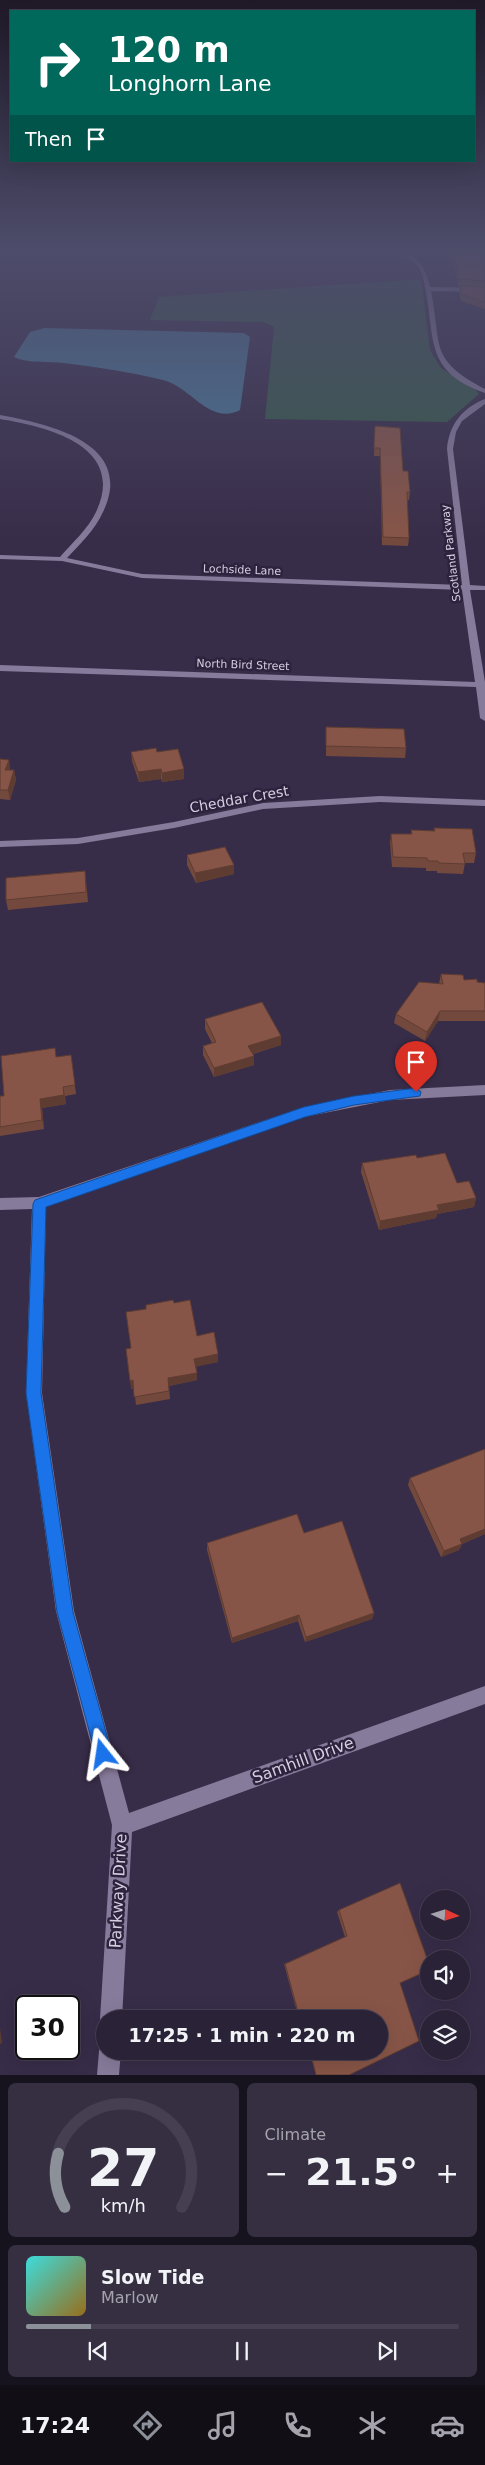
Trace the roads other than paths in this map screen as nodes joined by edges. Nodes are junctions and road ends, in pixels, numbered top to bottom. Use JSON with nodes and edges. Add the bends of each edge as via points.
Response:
{"nodes":[{"id":1,"x":436,"y":348,"type":"edge"},
{"id":2,"x":485,"y":391,"type":"edge"},
{"id":3,"x":485,"y":401,"type":"edge"},
{"id":4,"x":0,"y":417,"type":"edge"},
{"id":5,"x":0,"y":557,"type":"edge"},
{"id":6,"x":62,"y":559,"type":"junction"},
{"id":7,"x":466,"y":587,"type":"junction"},
{"id":8,"x":485,"y":588,"type":"edge"},
{"id":9,"x":0,"y":668,"type":"edge"},
{"id":10,"x":482,"y":684,"type":"edge"},
{"id":11,"x":485,"y":718,"type":"edge"},
{"id":12,"x":485,"y":803,"type":"edge"},
{"id":13,"x":0,"y":844,"type":"edge"},
{"id":14,"x":485,"y":1090,"type":"edge"},
{"id":15,"x":0,"y":1204,"type":"edge"},
{"id":16,"x":40,"y":1204,"type":"junction"},
{"id":17,"x":485,"y":1695,"type":"edge"},
{"id":18,"x":122,"y":1825,"type":"junction"},
{"id":19,"x":112,"y":2010,"type":"edge"},
{"id":20,"x":109,"y":2060,"type":"edge"},
{"id":21,"x":108,"y":2075,"type":"edge"}],
"edges":[{"from":1,"to":2,"type":"street","via":[[440,359],[462,380]]},
{"from":3,"to":7,"type":"street","name":"Scotland Parkway","via":[[461,416],[450,436]]},
{"from":4,"to":6,"type":"street","via":[[72,436],[97,456],[107,471],[107,493],[94,523]]},
{"from":5,"to":6,"type":"street","name":"Lochside Lane"},
{"from":6,"to":7,"type":"street","name":"Lochside Lane","via":[[142,576]]},
{"from":7,"to":8,"type":"street","name":"Lochside Lane"},
{"from":7,"to":10,"type":"street","name":"Scotland Parkway"},
{"from":9,"to":10,"type":"street","name":"North Bird Street"},
{"from":10,"to":11,"type":"street","name":"Scotland Parkway"},
{"from":12,"to":13,"type":"street","name":"Cheddar Crest","via":[[380,799],[263,806],[78,841]]},
{"from":14,"to":16,"type":"street","via":[[390,1095],[304,1112]]},
{"from":15,"to":16,"type":"street"},
{"from":16,"to":18,"type":"street","name":"Parkway Drive","via":[[34,1393],[65,1612]]},
{"from":17,"to":18,"type":"street","name":"Samhill Drive"},
{"from":18,"to":19,"type":"street","name":"Parkway Drive"},
{"from":20,"to":21,"type":"street"}]}
